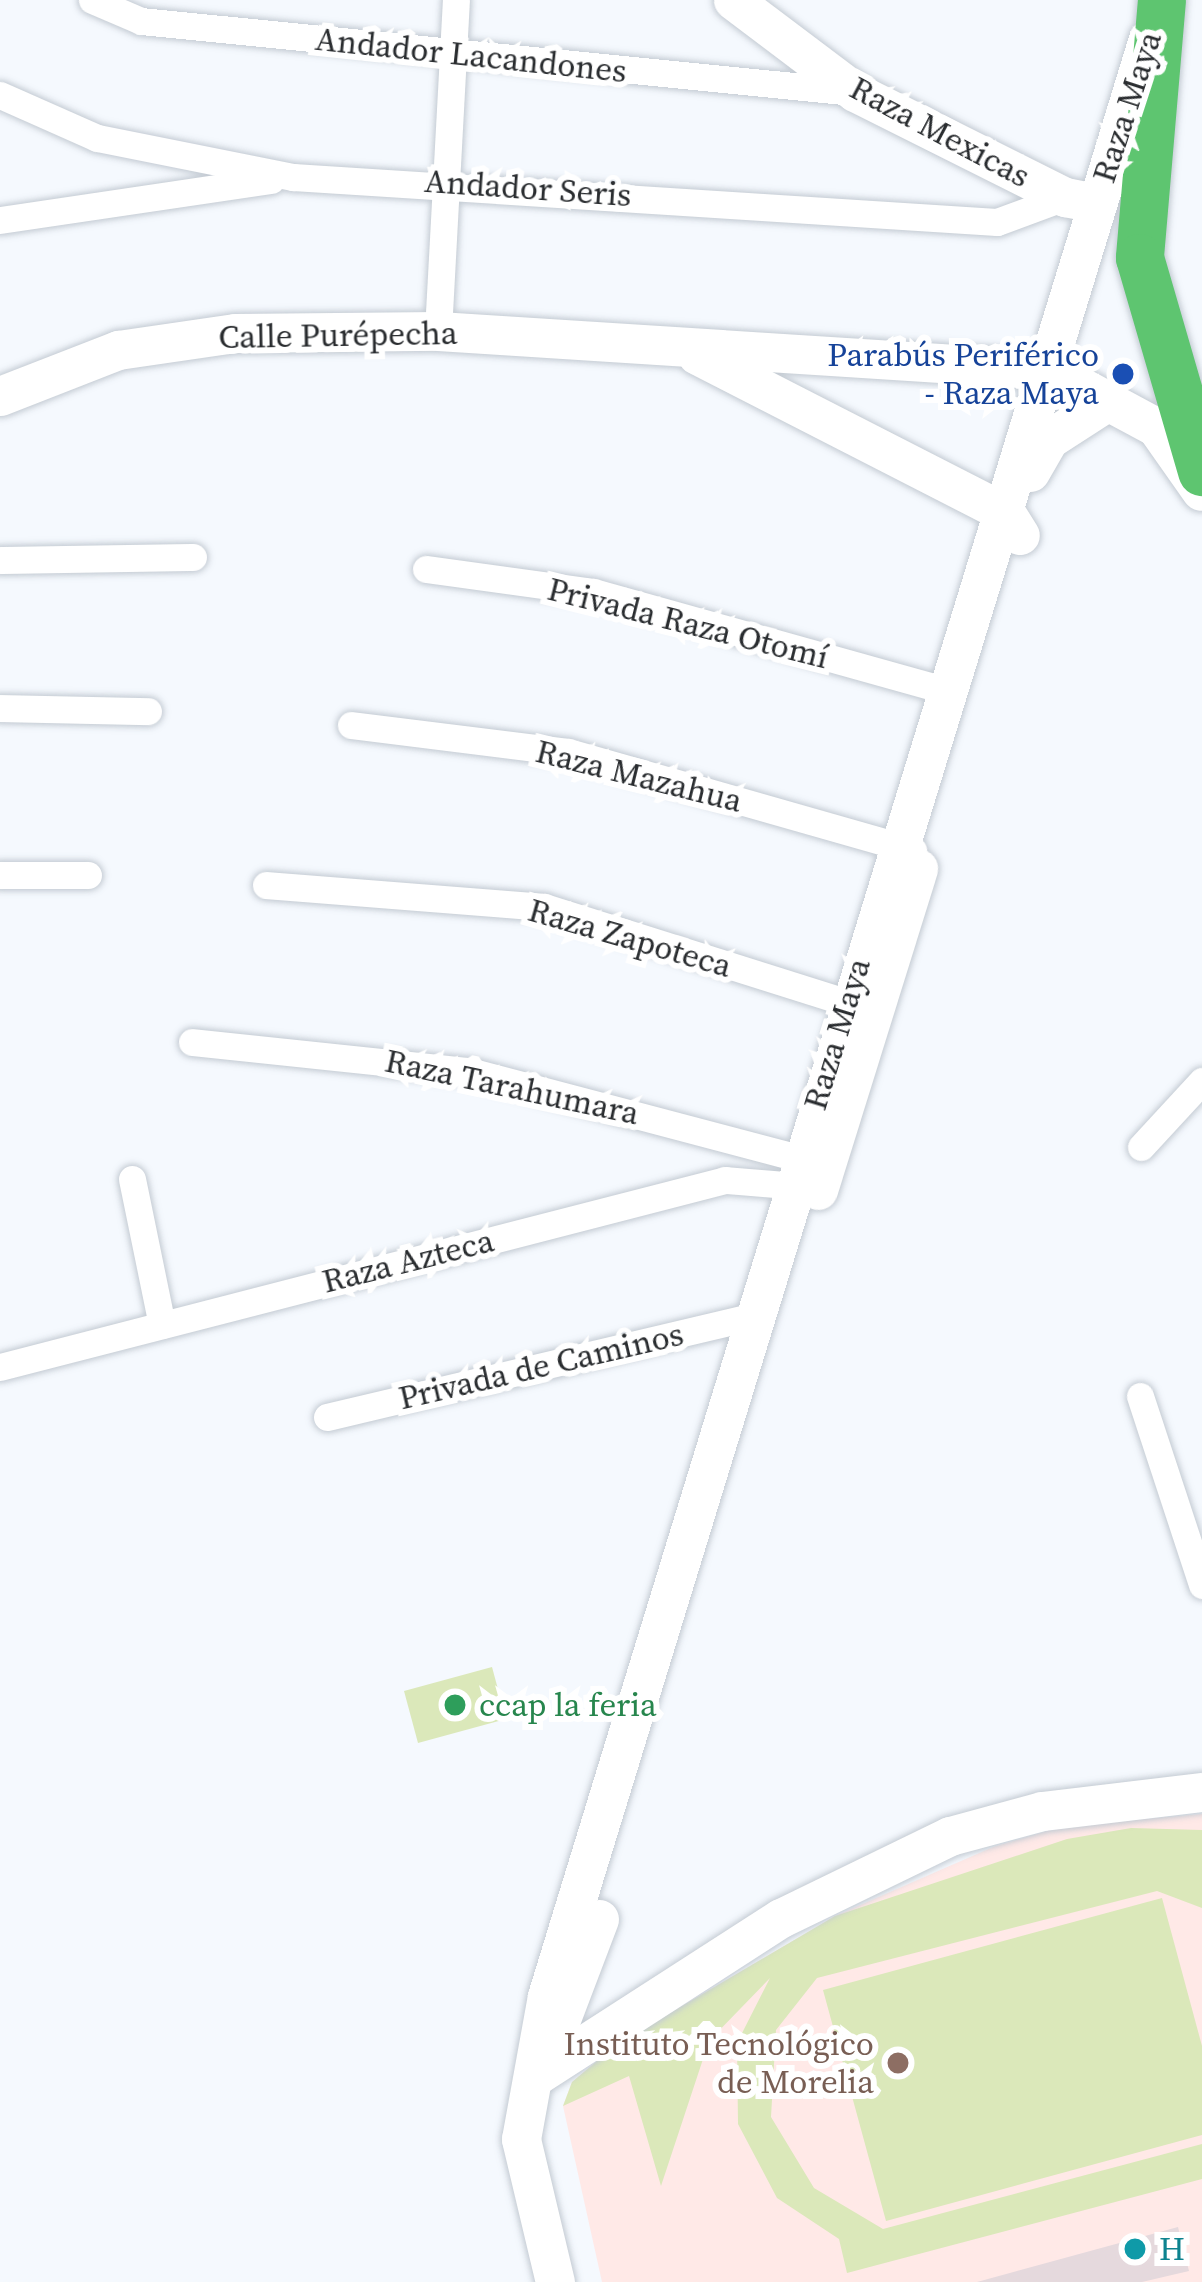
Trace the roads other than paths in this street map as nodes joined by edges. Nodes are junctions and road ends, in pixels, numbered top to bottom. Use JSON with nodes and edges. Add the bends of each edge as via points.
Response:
{"nodes":[{"id":1,"x":92,"y":0,"type":"edge"},
{"id":2,"x":456,"y":0,"type":"edge"},
{"id":3,"x":733,"y":0,"type":"edge"},
{"id":4,"x":1162,"y":0,"type":"edge"},
{"id":5,"x":454,"y":54,"type":"junction"},
{"id":6,"x":855,"y":92,"type":"junction"},
{"id":7,"x":0,"y":94,"type":"edge"},
{"id":8,"x":293,"y":177,"type":"junction"},
{"id":9,"x":443,"y":181,"type":"junction"},
{"id":10,"x":1081,"y":200,"type":"junction"},
{"id":11,"x":0,"y":220,"type":"edge"},
{"id":12,"x":438,"y":331,"type":"junction"},
{"id":13,"x":685,"y":348,"type":"junction"},
{"id":14,"x":1050,"y":370,"type":"junction"},
{"id":15,"x":0,"y":396,"type":"edge"},
{"id":16,"x":1108,"y":401,"type":"junction"},
{"id":17,"x":1156,"y":428,"type":"junction"},
{"id":18,"x":1202,"y":472,"type":"edge"},
{"id":19,"x":1202,"y":493,"type":"edge"},
{"id":20,"x":1202,"y":522,"type":"edge"},
{"id":21,"x":1015,"y":526,"type":"junction"},
{"id":22,"x":193,"y":557,"type":"dead end"},
{"id":23,"x":0,"y":560,"type":"edge"},
{"id":24,"x":426,"y":569,"type":"dead end"},
{"id":25,"x":946,"y":691,"type":"junction"},
{"id":26,"x":0,"y":708,"type":"edge"},
{"id":27,"x":148,"y":711,"type":"dead end"},
{"id":28,"x":350,"y":725,"type":"dead end"},
{"id":29,"x":910,"y":849,"type":"junction"},
{"id":30,"x":0,"y":875,"type":"edge"},
{"id":31,"x":88,"y":875,"type":"dead end"},
{"id":32,"x":266,"y":885,"type":"dead end"},
{"id":33,"x":846,"y":1002,"type":"junction"},
{"id":34,"x":192,"y":1042,"type":"dead end"},
{"id":35,"x":1202,"y":1081,"type":"edge"},
{"id":36,"x":1141,"y":1147,"type":"dead end"},
{"id":37,"x":809,"y":1173,"type":"junction"},
{"id":38,"x":132,"y":1180,"type":"dead end"},
{"id":39,"x":755,"y":1316,"type":"junction"},
{"id":40,"x":162,"y":1325,"type":"junction"},
{"id":41,"x":0,"y":1367,"type":"edge"},
{"id":42,"x":1140,"y":1396,"type":"dead end"},
{"id":43,"x":327,"y":1417,"type":"dead end"},
{"id":44,"x":1202,"y":1585,"type":"edge"},
{"id":45,"x":1202,"y":1792,"type":"edge"},
{"id":46,"x":537,"y":2075,"type":"junction"},
{"id":47,"x":555,"y":2282,"type":"edge"}],
"edges":[{"from":1,"to":5,"type":"street","name":"Andador Lacandones","via":[[141,21]]},
{"from":2,"to":5,"type":"street"},
{"from":3,"to":6,"type":"street","name":"Raza Mexicas"},
{"from":4,"to":10,"type":"street","name":"Raza Maya"},
{"from":4,"to":18,"type":"highway","via":[[1140,258]]},
{"from":5,"to":6,"type":"street","name":"Andador Lacandones"},
{"from":5,"to":9,"type":"street"},
{"from":6,"to":10,"type":"street","name":"Raza Mexicas"},
{"from":7,"to":8,"type":"street","name":"Andador Seris","via":[[97,139]]},
{"from":8,"to":9,"type":"street","name":"Andador Seris"},
{"from":8,"to":11,"type":"street"},
{"from":9,"to":10,"type":"street","name":"Andador Seris","via":[[997,222]]},
{"from":9,"to":12,"type":"street"},
{"from":10,"to":14,"type":"street","name":"Raza Maya"},
{"from":12,"to":13,"type":"street","name":"Calle Purépecha"},
{"from":12,"to":15,"type":"street","name":"Calle Purépecha","via":[[235,333],[118,350]]},
{"from":13,"to":14,"type":"street","name":"Calle Purépecha"},
{"from":13,"to":21,"type":"street","name":"Calle Purépecha"},
{"from":14,"to":16,"type":"street"},
{"from":14,"to":21,"type":"street","name":"Raza Maya"},
{"from":16,"to":17,"type":"street"},
{"from":16,"to":21,"type":"street","name":"Raza Maya","via":[[1034,460]]},
{"from":17,"to":19,"type":"street"},
{"from":17,"to":20,"type":"street"},
{"from":21,"to":25,"type":"street","name":"Raza Maya"},
{"from":21,"to":29,"type":"street","name":"Raza Maya"},
{"from":22,"to":23,"type":"street"},
{"from":24,"to":25,"type":"street","name":"Privada Raza Otomí","via":[[593,592]]},
{"from":25,"to":29,"type":"street","name":"Raza Maya"},
{"from":26,"to":27,"type":"street"},
{"from":28,"to":29,"type":"street","name":"Raza Mazahua","via":[[568,752]]},
{"from":29,"to":33,"type":"street","name":"Raza Maya"},
{"from":29,"to":37,"type":"street","name":"Raza Maya"},
{"from":30,"to":31,"type":"street"},
{"from":32,"to":33,"type":"street","name":"Raza Zapoteca","via":[[544,907]]},
{"from":33,"to":37,"type":"street","name":"Raza Maya"},
{"from":34,"to":37,"type":"street","name":"Raza Tarahumara","via":[[469,1070]]},
{"from":35,"to":36,"type":"street"},
{"from":37,"to":39,"type":"street","name":"Raza Maya"},
{"from":37,"to":40,"type":"street","name":"Raza Azteca","via":[[725,1180]]},
{"from":37,"to":46,"type":"street","name":"Raza Maya","via":[[576,1997]]},
{"from":38,"to":40,"type":"street"},
{"from":39,"to":43,"type":"street","name":"Privada de Caminos"},
{"from":39,"to":46,"type":"street","name":"Raza Maya","via":[[547,1996]]},
{"from":40,"to":41,"type":"street","name":"Raza Azteca"},
{"from":42,"to":44,"type":"street"},
{"from":45,"to":46,"type":"street","via":[[1042,1810],[950,1837],[782,1918]]},
{"from":46,"to":47,"type":"street","name":"Raza Maya","via":[[521,2139]]}]}
